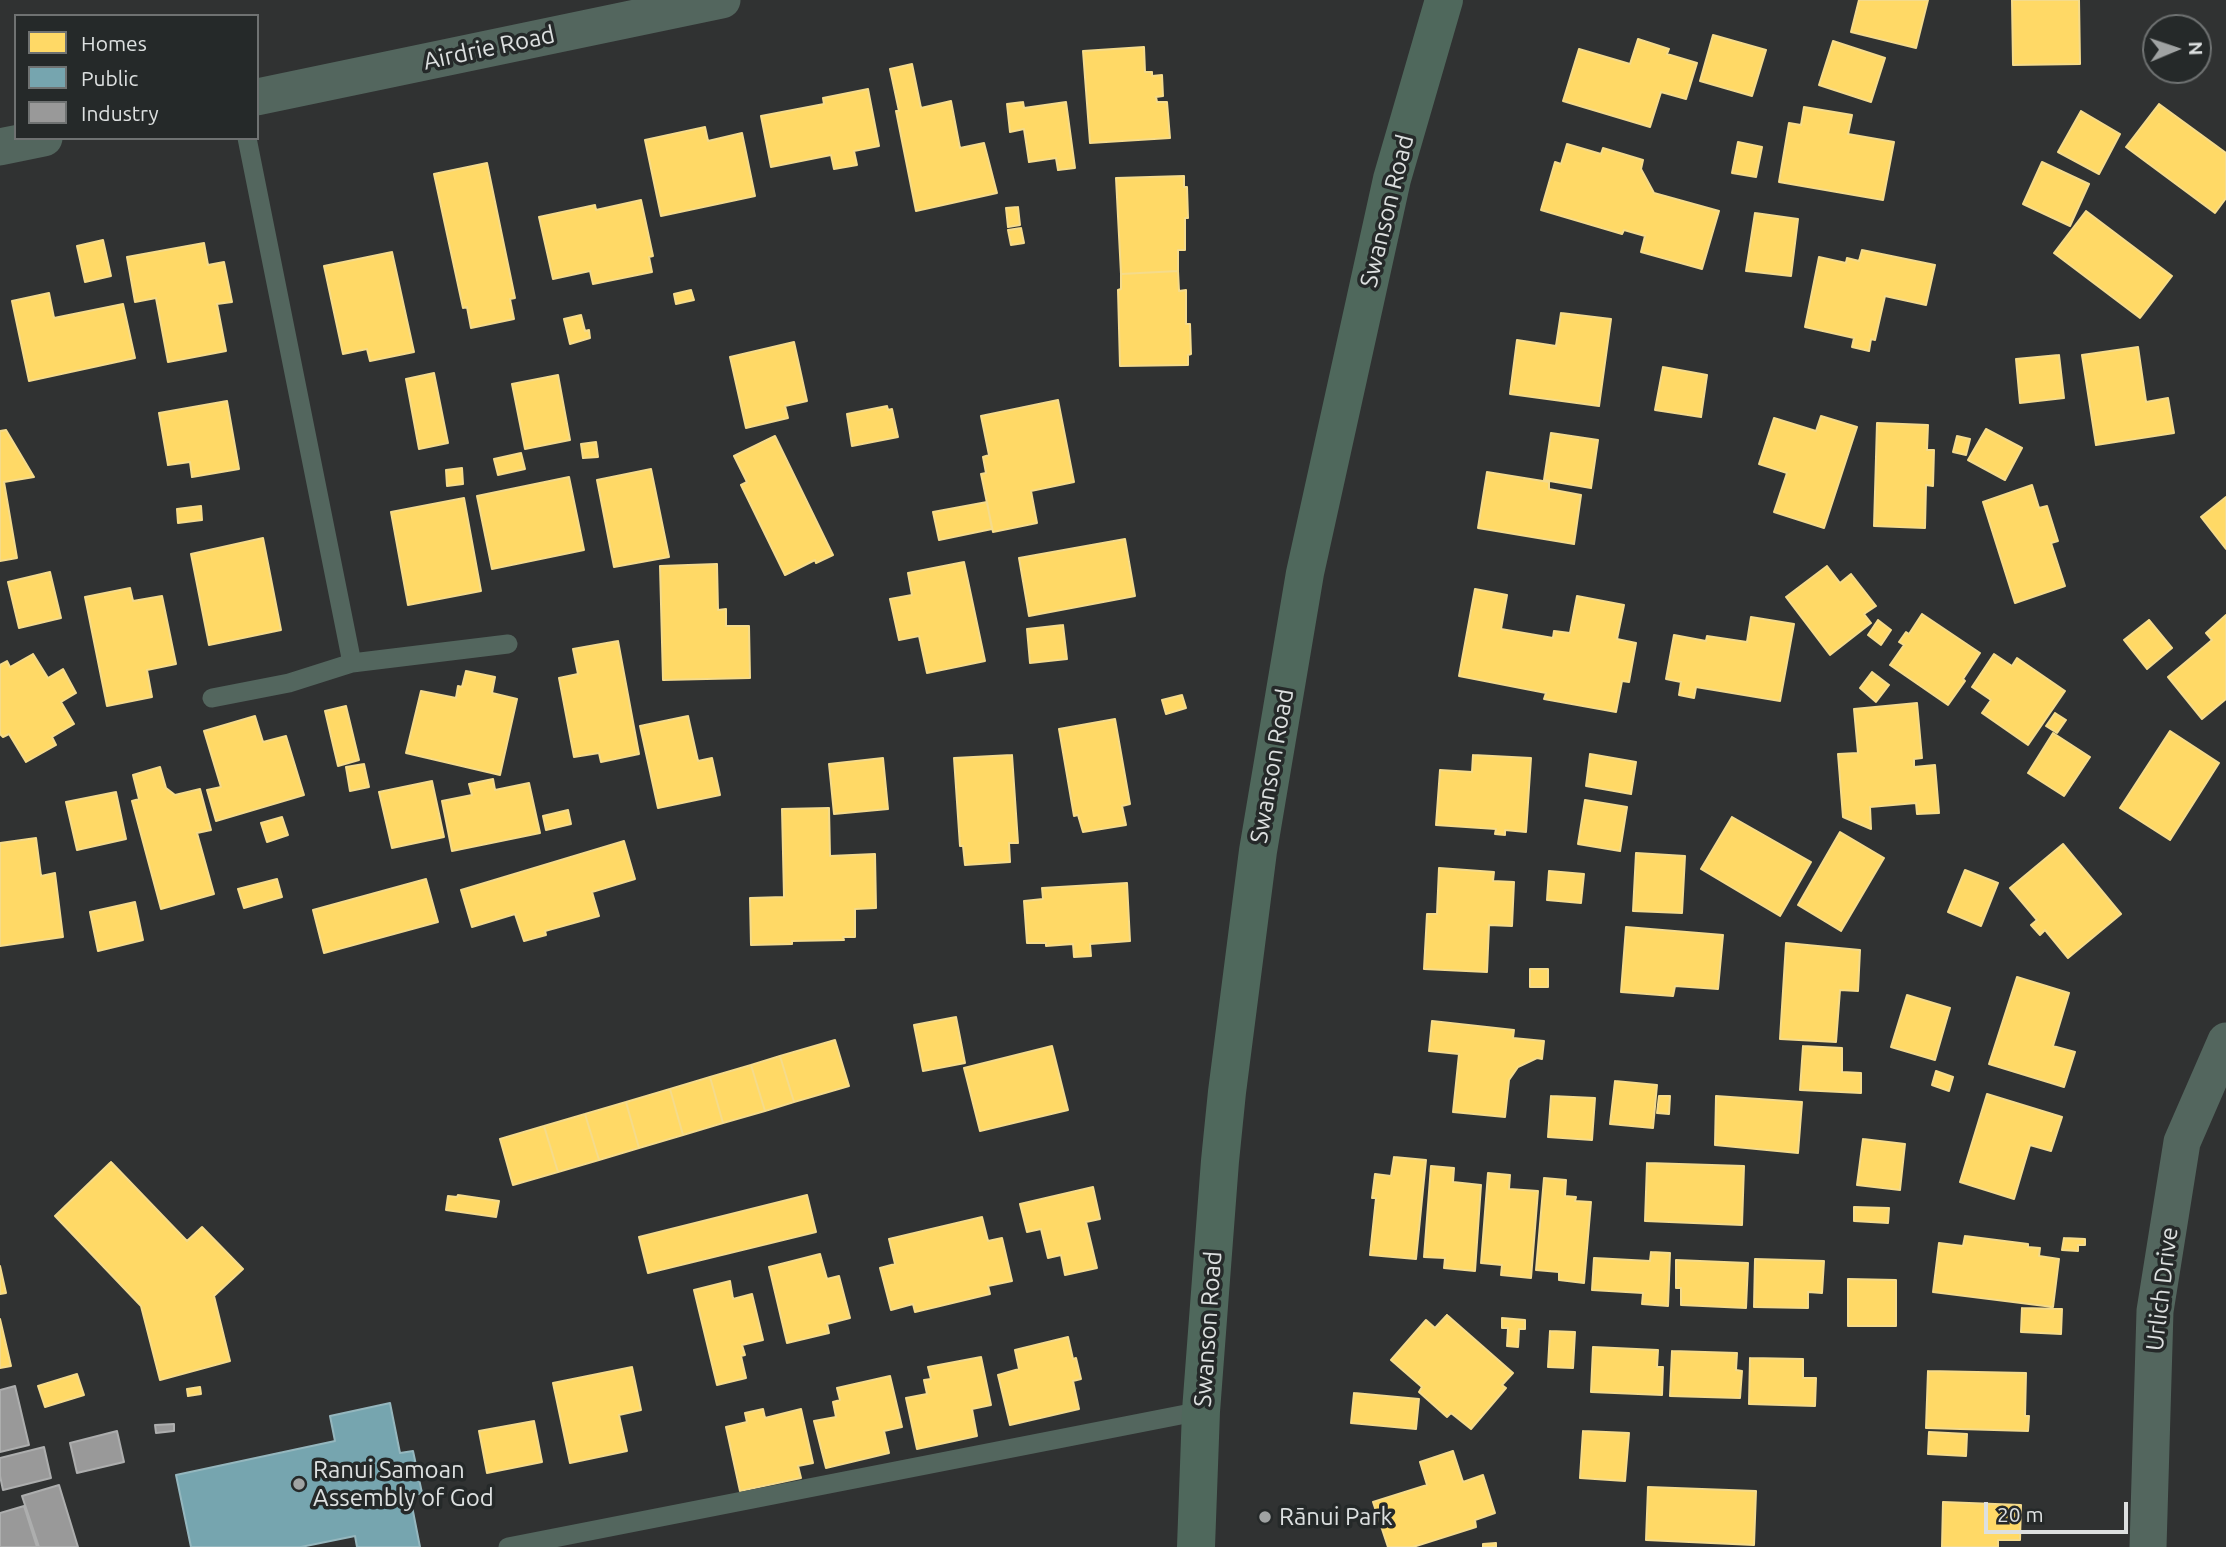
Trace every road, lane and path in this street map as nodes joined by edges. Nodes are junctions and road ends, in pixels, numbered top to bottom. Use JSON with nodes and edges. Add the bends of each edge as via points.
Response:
{"nodes":[{"id":1,"x":722,"y":0,"type":"edge"},
{"id":2,"x":1444,"y":0,"type":"edge"},
{"id":3,"x":259,"y":97,"type":"edge"},
{"id":4,"x":34,"y":140,"type":"edge"},
{"id":5,"x":247,"y":140,"type":"edge"},
{"id":6,"x":0,"y":147,"type":"edge"},
{"id":7,"x":508,"y":644,"type":"dead end"},
{"id":8,"x":352,"y":663,"type":"junction"},
{"id":9,"x":212,"y":698,"type":"dead end"},
{"id":10,"x":2226,"y":1041,"type":"edge"},
{"id":11,"x":1201,"y":1411,"type":"junction"},
{"id":12,"x":508,"y":1547,"type":"edge"},
{"id":13,"x":1196,"y":1547,"type":"edge"},
{"id":14,"x":2148,"y":1547,"type":"edge"}],
"edges":[{"from":1,"to":3,"type":"street","name":"Airdrie Road"},
{"from":2,"to":11,"type":"main road","name":"Swanson Road","via":[[1392,179],[1305,573],[1241,970]]},
{"from":4,"to":6,"type":"street"},
{"from":5,"to":8,"type":"lane"},
{"from":7,"to":8,"type":"lane"},
{"from":8,"to":9,"type":"lane","via":[[289,683]]},
{"from":10,"to":14,"type":"street","name":"Urlich Drive","via":[[2182,1142],[2155,1311]]},
{"from":11,"to":12,"type":"lane"},
{"from":11,"to":13,"type":"main road","name":"Swanson Road"}]}
